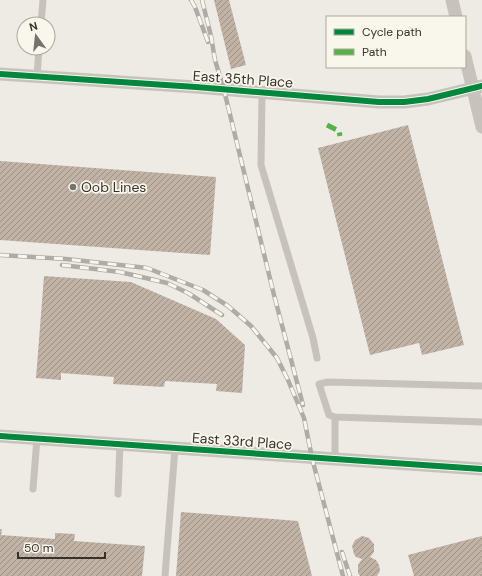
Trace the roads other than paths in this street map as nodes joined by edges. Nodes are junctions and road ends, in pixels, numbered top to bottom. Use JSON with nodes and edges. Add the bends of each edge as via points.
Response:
{"nodes":[{"id":1,"x":43,"y":0,"type":"edge"},
{"id":2,"x":452,"y":0,"type":"edge"},
{"id":3,"x":42,"y":16,"type":"edge"},
{"id":4,"x":456,"y":16,"type":"edge"},
{"id":5,"x":38,"y":56,"type":"edge"},
{"id":6,"x":466,"y":59,"type":"edge"},
{"id":7,"x":0,"y":74,"type":"edge"},
{"id":8,"x":37,"y":77,"type":"junction"},
{"id":9,"x":477,"y":87,"type":"edge"},
{"id":10,"x":262,"y":93,"type":"junction"},
{"id":11,"x":482,"y":127,"type":"edge"},
{"id":12,"x":317,"y":358,"type":"dead end"},
{"id":13,"x":482,"y":386,"type":"edge"},
{"id":14,"x":335,"y":417,"type":"junction"},
{"id":15,"x":482,"y":422,"type":"edge"},
{"id":16,"x":0,"y":436,"type":"edge"},
{"id":17,"x":37,"y":438,"type":"junction"},
{"id":18,"x":120,"y":444,"type":"junction"},
{"id":19,"x":175,"y":448,"type":"junction"},
{"id":20,"x":335,"y":460,"type":"junction"},
{"id":21,"x":482,"y":470,"type":"edge"},
{"id":22,"x":33,"y":489,"type":"dead end"},
{"id":23,"x":118,"y":494,"type":"dead end"},
{"id":24,"x":166,"y":576,"type":"edge"}],
"edges":[{"from":1,"to":3,"type":"lane"},
{"from":2,"to":4,"type":"street"},
{"from":5,"to":8,"type":"lane"},
{"from":6,"to":9,"type":"street"},
{"from":7,"to":8,"type":"street","name":"East 35th Place"},
{"from":8,"to":10,"type":"street","name":"East 35th Place"},
{"from":9,"to":10,"type":"street","name":"East 35th Place","via":[[404,102]]},
{"from":9,"to":11,"type":"street"},
{"from":10,"to":12,"type":"lane","via":[[261,165]]},
{"from":13,"to":14,"type":"lane","via":[[328,382],[318,384],[329,416]]},
{"from":14,"to":15,"type":"lane"},
{"from":14,"to":20,"type":"lane"},
{"from":16,"to":17,"type":"street","name":"East 33rd Place"},
{"from":17,"to":18,"type":"street","name":"East 33rd Place"},
{"from":17,"to":22,"type":"lane"},
{"from":18,"to":19,"type":"street","name":"East 33rd Place"},
{"from":18,"to":23,"type":"lane"},
{"from":19,"to":20,"type":"street","name":"East 33rd Place"},
{"from":19,"to":24,"type":"lane"},
{"from":20,"to":21,"type":"street","name":"East 33rd Place"}]}
